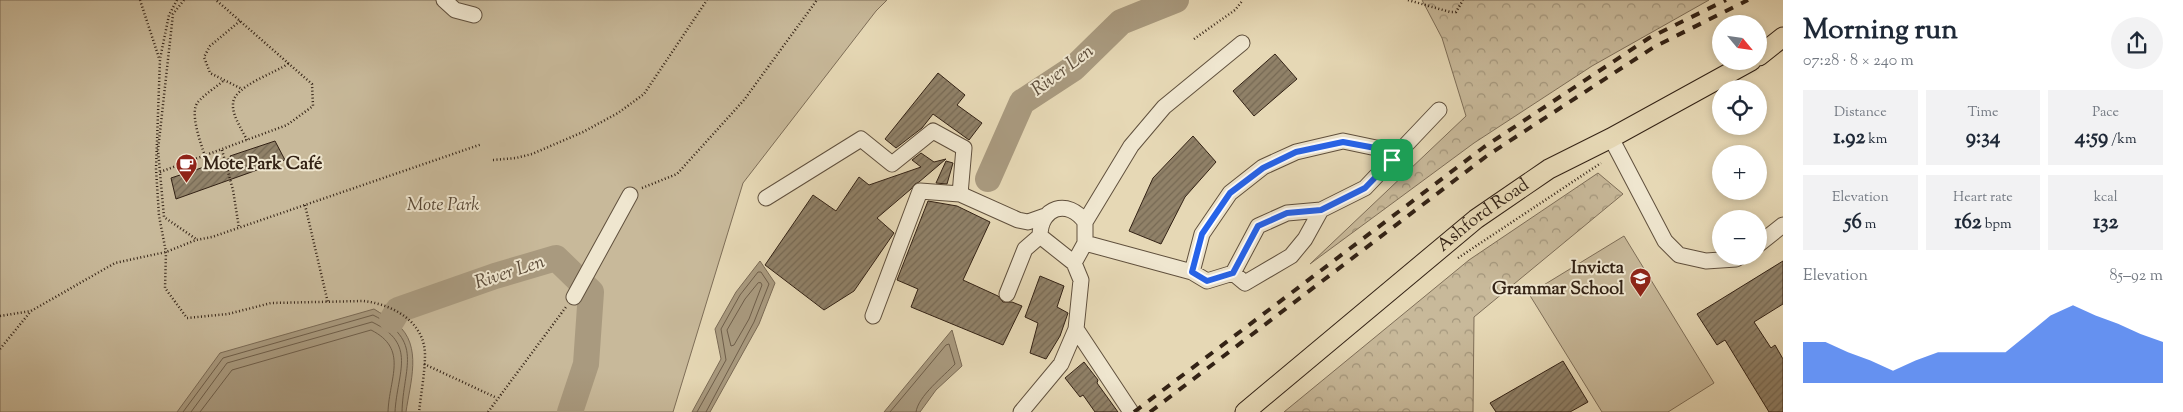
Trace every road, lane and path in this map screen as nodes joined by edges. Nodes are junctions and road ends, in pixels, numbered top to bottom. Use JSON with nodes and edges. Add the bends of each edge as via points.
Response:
{"nodes":[{"id":1,"x":140,"y":0,"type":"edge"},
{"id":2,"x":177,"y":0,"type":"edge"},
{"id":3,"x":184,"y":0,"type":"edge"},
{"id":4,"x":216,"y":0,"type":"edge"},
{"id":5,"x":444,"y":0,"type":"edge"},
{"id":6,"x":707,"y":0,"type":"edge"},
{"id":7,"x":817,"y":0,"type":"edge"},
{"id":8,"x":1242,"y":0,"type":"edge"},
{"id":9,"x":1408,"y":0,"type":"edge"},
{"id":10,"x":1463,"y":0,"type":"edge"},
{"id":11,"x":474,"y":15,"type":"dead end"},
{"id":12,"x":240,"y":21,"type":"junction"},
{"id":13,"x":1783,"y":37,"type":"edge"},
{"id":14,"x":1194,"y":39,"type":"dead end"},
{"id":15,"x":1242,"y":43,"type":"dead end"},
{"id":16,"x":1768,"y":49,"type":"edge"},
{"id":17,"x":160,"y":59,"type":"junction"},
{"id":18,"x":288,"y":63,"type":"junction"},
{"id":19,"x":1736,"y":70,"type":"edge"},
{"id":20,"x":223,"y":81,"type":"junction"},
{"id":21,"x":242,"y":89,"type":"junction"},
{"id":22,"x":1439,"y":110,"type":"dead end"},
{"id":23,"x":247,"y":140,"type":"junction"},
{"id":24,"x":482,"y":144,"type":"dead end"},
{"id":25,"x":1615,"y":145,"type":"junction"},
{"id":26,"x":222,"y":150,"type":"junction"},
{"id":27,"x":205,"y":156,"type":"junction"},
{"id":28,"x":493,"y":160,"type":"dead end"},
{"id":29,"x":1392,"y":160,"type":"junction"},
{"id":30,"x":160,"y":172,"type":"junction"},
{"id":31,"x":635,"y":192,"type":"joint"},
{"id":32,"x":960,"y":194,"type":"junction"},
{"id":33,"x":766,"y":198,"type":"dead end"},
{"id":34,"x":305,"y":205,"type":"junction"},
{"id":35,"x":1321,"y":210,"type":"junction"},
{"id":36,"x":1045,"y":216,"type":"junction"},
{"id":37,"x":1085,"y":222,"type":"junction"},
{"id":38,"x":1783,"y":225,"type":"edge"},
{"id":39,"x":239,"y":228,"type":"junction"},
{"id":40,"x":1040,"y":236,"type":"junction"},
{"id":41,"x":1767,"y":238,"type":"edge"},
{"id":42,"x":196,"y":240,"type":"junction"},
{"id":43,"x":1085,"y":243,"type":"junction"},
{"id":44,"x":166,"y":252,"type":"junction"},
{"id":45,"x":1456,"y":259,"type":"dead end"},
{"id":46,"x":1712,"y":261,"type":"edge"},
{"id":47,"x":1074,"y":263,"type":"junction"},
{"id":48,"x":1192,"y":272,"type":"junction"},
{"id":49,"x":1233,"y":273,"type":"junction"},
{"id":50,"x":1007,"y":294,"type":"dead end"},
{"id":51,"x":574,"y":297,"type":"joint"},
{"id":52,"x":328,"y":303,"type":"junction"},
{"id":53,"x":31,"y":311,"type":"junction"},
{"id":54,"x":0,"y":316,"type":"edge"},
{"id":55,"x":872,"y":316,"type":"dead end"},
{"id":56,"x":1076,"y":329,"type":"junction"},
{"id":57,"x":0,"y":349,"type":"edge"},
{"id":58,"x":424,"y":364,"type":"junction"},
{"id":59,"x":497,"y":398,"type":"junction"},
{"id":60,"x":419,"y":412,"type":"edge"},
{"id":61,"x":488,"y":412,"type":"edge"},
{"id":62,"x":1021,"y":412,"type":"edge"},
{"id":63,"x":1131,"y":412,"type":"edge"},
{"id":64,"x":1245,"y":412,"type":"edge"}],
"edges":[{"from":1,"to":17,"type":"path"},
{"from":2,"to":17,"type":"path","via":[[169,15]]},
{"from":3,"to":30,"type":"path","via":[[173,14],[158,150]]},
{"from":4,"to":12,"type":"path"},
{"from":5,"to":11,"type":"street","via":[[455,10]]},
{"from":6,"to":28,"type":"path","via":[[644,94],[634,102],[601,123],[532,154]]},
{"from":7,"to":31,"type":"path","via":[[744,100],[677,174]]},
{"from":8,"to":14,"type":"path","via":[[1235,10]]},
{"from":9,"to":10,"type":"path","via":[[1456,12]]},
{"from":12,"to":18,"type":"path"},
{"from":12,"to":20,"type":"path","via":[[210,46],[204,57],[210,73]]},
{"from":13,"to":16,"type":"main road"},
{"from":15,"to":37,"type":"street","via":[[1164,107],[1130,146]]},
{"from":17,"to":44,"type":"path","via":[[156,169],[159,216]]},
{"from":18,"to":21,"type":"path"},
{"from":18,"to":23,"type":"path","via":[[312,84],[313,106],[287,125]]},
{"from":19,"to":25,"type":"main road","name":"Ashford Road"},
{"from":20,"to":21,"type":"path"},
{"from":20,"to":27,"type":"path","via":[[195,108]]},
{"from":21,"to":23,"type":"path","via":[[233,103]]},
{"from":22,"to":29,"type":"street"},
{"from":23,"to":26,"type":"path"},
{"from":24,"to":34,"type":"path"},
{"from":25,"to":45,"type":"path"},
{"from":25,"to":46,"type":"street","via":[[1665,241],[1679,255]]},
{"from":25,"to":64,"type":"main road","name":"Ashford Road","via":[[1548,169],[1476,219]]},
{"from":26,"to":27,"type":"path"},
{"from":26,"to":39,"type":"path"},
{"from":27,"to":30,"type":"path"},
{"from":29,"to":35,"type":"street","via":[[1365,188]]},
{"from":29,"to":48,"type":"street","via":[[1381,149],[1343,142],[1296,152],[1263,168],[1230,193],[1202,234]]},
{"from":30,"to":42,"type":"path","via":[[164,217]]},
{"from":31,"to":51,"type":"street"},
{"from":32,"to":33,"type":"street","via":[[964,148],[933,131],[892,164],[861,140]]},
{"from":32,"to":36,"type":"street","via":[[1018,220],[1028,222]]},
{"from":32,"to":55,"type":"street","via":[[920,191]]},
{"from":34,"to":39,"type":"path"},
{"from":34,"to":52,"type":"path"},
{"from":35,"to":49,"type":"street","via":[[1287,213],[1258,226]]},
{"from":35,"to":49,"type":"street","via":[[1291,256],[1245,283]]},
{"from":36,"to":37,"type":"street","via":[[1060,208],[1068,208]]},
{"from":36,"to":40,"type":"street"},
{"from":37,"to":43,"type":"street"},
{"from":38,"to":41,"type":"street"},
{"from":39,"to":42,"type":"path"},
{"from":40,"to":47,"type":"street"},
{"from":40,"to":50,"type":"street","via":[[1025,249]]},
{"from":42,"to":44,"type":"path"},
{"from":43,"to":47,"type":"street"},
{"from":43,"to":48,"type":"street"},
{"from":44,"to":52,"type":"path","via":[[165,288],[186,318],[228,314],[271,303]]},
{"from":44,"to":53,"type":"path","via":[[115,263]]},
{"from":47,"to":56,"type":"street","via":[[1081,280]]},
{"from":48,"to":49,"type":"street","via":[[1207,281]]},
{"from":51,"to":59,"type":"path"},
{"from":52,"to":58,"type":"path","via":[[363,301],[401,314],[420,333]]},
{"from":53,"to":54,"type":"path"},
{"from":53,"to":57,"type":"path"},
{"from":56,"to":62,"type":"street","via":[[1061,364]]},
{"from":56,"to":63,"type":"street"},
{"from":58,"to":59,"type":"path"},
{"from":58,"to":60,"type":"path"},
{"from":59,"to":61,"type":"path"}]}
